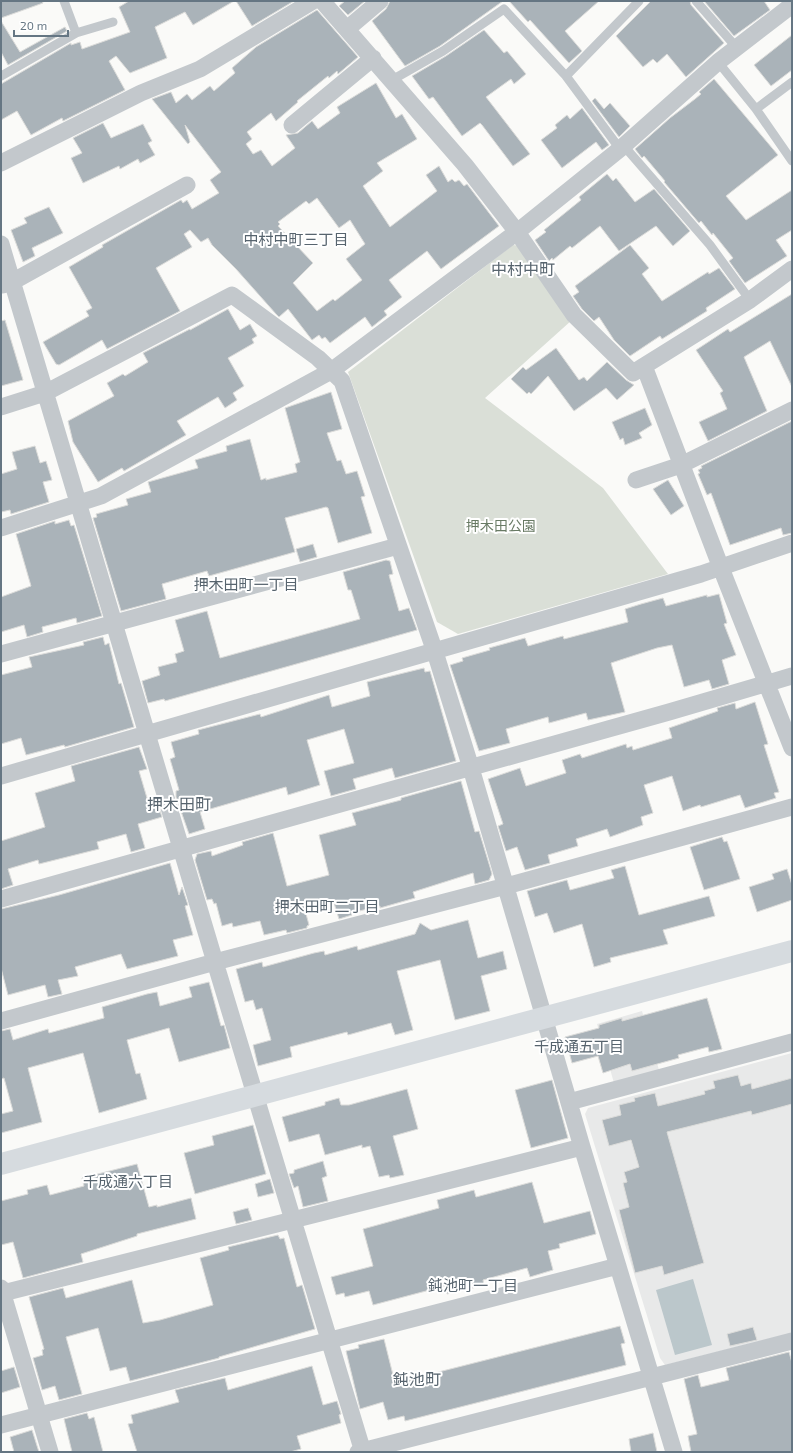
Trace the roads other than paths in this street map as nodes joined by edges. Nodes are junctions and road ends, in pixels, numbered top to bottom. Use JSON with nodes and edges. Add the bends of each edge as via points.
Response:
{"nodes":[{"id":1,"x":64,"y":1,"type":"edge"},
{"id":2,"x":313,"y":1,"type":"edge"},
{"id":3,"x":322,"y":1,"type":"edge"},
{"id":4,"x":380,"y":1,"type":"edge"},
{"id":5,"x":639,"y":1,"type":"edge"},
{"id":6,"x":696,"y":1,"type":"edge"},
{"id":7,"x":792,"y":5,"type":"edge"},
{"id":8,"x":113,"y":22,"type":"dead end"},
{"id":9,"x":346,"y":29,"type":"junction"},
{"id":10,"x":76,"y":33,"type":"junction"},
{"id":11,"x":737,"y":48,"type":"junction"},
{"id":12,"x":373,"y":58,"type":"junction"},
{"id":13,"x":718,"y":62,"type":"junction"},
{"id":14,"x":1,"y":76,"type":"edge"},
{"id":15,"x":566,"y":76,"type":"junction"},
{"id":16,"x":392,"y":80,"type":"junction"},
{"id":17,"x":792,"y":82,"type":"edge"},
{"id":18,"x":756,"y":109,"type":"junction"},
{"id":19,"x":292,"y":125,"type":"dead end"},
{"id":20,"x":622,"y":148,"type":"junction"},
{"id":21,"x":792,"y":161,"type":"edge"},
{"id":22,"x":1,"y":163,"type":"edge"},
{"id":23,"x":188,"y":185,"type":"dead end"},
{"id":24,"x":516,"y":232,"type":"junction"},
{"id":25,"x":1,"y":244,"type":"edge"},
{"id":26,"x":792,"y":269,"type":"edge"},
{"id":27,"x":7,"y":284,"type":"edge"},
{"id":28,"x":750,"y":300,"type":"junction"},
{"id":29,"x":644,"y":366,"type":"junction"},
{"id":30,"x":332,"y":371,"type":"junction"},
{"id":31,"x":46,"y":393,"type":"junction"},
{"id":32,"x":1,"y":406,"type":"edge"},
{"id":33,"x":792,"y":410,"type":"edge"},
{"id":34,"x":681,"y":465,"type":"junction"},
{"id":35,"x":636,"y":480,"type":"dead end"},
{"id":36,"x":79,"y":504,"type":"junction"},
{"id":37,"x":1,"y":528,"type":"edge"},
{"id":38,"x":792,"y":543,"type":"edge"},
{"id":39,"x":398,"y":546,"type":"junction"},
{"id":40,"x":721,"y":568,"type":"junction"},
{"id":41,"x":114,"y":623,"type":"junction"},
{"id":42,"x":435,"y":652,"type":"junction"},
{"id":43,"x":1,"y":654,"type":"edge"},
{"id":44,"x":792,"y":676,"type":"edge"},
{"id":45,"x":768,"y":684,"type":"junction"},
{"id":46,"x":148,"y":734,"type":"junction"},
{"id":47,"x":792,"y":748,"type":"edge"},
{"id":48,"x":471,"y":768,"type":"junction"},
{"id":49,"x":1,"y":776,"type":"edge"},
{"id":50,"x":792,"y":807,"type":"edge"},
{"id":51,"x":182,"y":847,"type":"junction"},
{"id":52,"x":506,"y":886,"type":"junction"},
{"id":53,"x":1,"y":899,"type":"edge"},
{"id":54,"x":792,"y":951,"type":"edge"},
{"id":55,"x":215,"y":962,"type":"junction"},
{"id":56,"x":545,"y":1018,"type":"junction"},
{"id":57,"x":1,"y":1021,"type":"edge"},
{"id":58,"x":792,"y":1042,"type":"edge"},
{"id":59,"x":256,"y":1096,"type":"junction"},
{"id":60,"x":569,"y":1102,"type":"junction"},
{"id":61,"x":582,"y":1148,"type":"junction"},
{"id":62,"x":1,"y":1164,"type":"edge"},
{"id":63,"x":293,"y":1220,"type":"junction"},
{"id":64,"x":618,"y":1266,"type":"junction"},
{"id":65,"x":2,"y":1291,"type":"edge"},
{"id":66,"x":792,"y":1341,"type":"edge"},
{"id":67,"x":328,"y":1342,"type":"junction"},
{"id":68,"x":651,"y":1376,"type":"junction"},
{"id":69,"x":39,"y":1415,"type":"junction"},
{"id":70,"x":1,"y":1425,"type":"edge"},
{"id":71,"x":50,"y":1452,"type":"edge"},
{"id":72,"x":361,"y":1452,"type":"edge"},
{"id":73,"x":674,"y":1452,"type":"edge"}],
"edges":[{"from":1,"to":10,"type":"lane"},
{"from":2,"to":22,"type":"street","via":[[200,69],[141,93]]},
{"from":3,"to":9,"type":"street"},
{"from":4,"to":9,"type":"street"},
{"from":5,"to":15,"type":"lane"},
{"from":6,"to":11,"type":"lane"},
{"from":7,"to":11,"type":"street"},
{"from":8,"to":10,"type":"lane"},
{"from":9,"to":12,"type":"street"},
{"from":10,"to":14,"type":"lane"},
{"from":11,"to":13,"type":"street"},
{"from":12,"to":16,"type":"street"},
{"from":12,"to":19,"type":"street"},
{"from":13,"to":18,"type":"lane"},
{"from":13,"to":20,"type":"street"},
{"from":15,"to":16,"type":"lane","via":[[504,9],[442,51]]},
{"from":15,"to":20,"type":"lane"},
{"from":16,"to":24,"type":"street","via":[[465,165]]},
{"from":17,"to":18,"type":"lane"},
{"from":18,"to":21,"type":"lane"},
{"from":20,"to":24,"type":"street"},
{"from":20,"to":28,"type":"lane","via":[[710,245]]},
{"from":23,"to":27,"type":"street"},
{"from":24,"to":29,"type":"street","via":[[574,315],[633,373]]},
{"from":24,"to":30,"type":"street"},
{"from":25,"to":27,"type":"street"},
{"from":26,"to":28,"type":"street"},
{"from":27,"to":31,"type":"street"},
{"from":28,"to":29,"type":"street"},
{"from":29,"to":34,"type":"street"},
{"from":30,"to":31,"type":"street","via":[[232,294]]},
{"from":30,"to":36,"type":"street","via":[[101,496]]},
{"from":30,"to":39,"type":"street","via":[[342,381]]},
{"from":31,"to":32,"type":"street"},
{"from":31,"to":36,"type":"street"},
{"from":33,"to":34,"type":"street"},
{"from":34,"to":35,"type":"street"},
{"from":34,"to":40,"type":"street"},
{"from":36,"to":37,"type":"street"},
{"from":36,"to":41,"type":"street"},
{"from":38,"to":40,"type":"street"},
{"from":39,"to":41,"type":"street"},
{"from":39,"to":42,"type":"street"},
{"from":40,"to":42,"type":"street"},
{"from":40,"to":45,"type":"street"},
{"from":41,"to":43,"type":"street"},
{"from":41,"to":46,"type":"street"},
{"from":42,"to":46,"type":"street"},
{"from":42,"to":48,"type":"street"},
{"from":44,"to":45,"type":"street"},
{"from":45,"to":47,"type":"street"},
{"from":45,"to":48,"type":"street"},
{"from":46,"to":49,"type":"street"},
{"from":46,"to":51,"type":"street"},
{"from":48,"to":51,"type":"street"},
{"from":48,"to":52,"type":"street"},
{"from":50,"to":52,"type":"street"},
{"from":51,"to":53,"type":"street"},
{"from":51,"to":55,"type":"street"},
{"from":52,"to":55,"type":"street"},
{"from":52,"to":56,"type":"street"},
{"from":54,"to":56,"type":"street"},
{"from":55,"to":57,"type":"street"},
{"from":55,"to":59,"type":"street"},
{"from":56,"to":59,"type":"street"},
{"from":56,"to":60,"type":"street"},
{"from":58,"to":60,"type":"street"},
{"from":59,"to":62,"type":"street"},
{"from":59,"to":63,"type":"street"},
{"from":60,"to":61,"type":"street"},
{"from":61,"to":63,"type":"street"},
{"from":61,"to":64,"type":"street"},
{"from":63,"to":65,"type":"street"},
{"from":63,"to":67,"type":"street"},
{"from":64,"to":67,"type":"street"},
{"from":64,"to":68,"type":"street"},
{"from":65,"to":69,"type":"street"},
{"from":66,"to":68,"type":"street"},
{"from":67,"to":69,"type":"street"},
{"from":67,"to":72,"type":"street"},
{"from":68,"to":72,"type":"street"},
{"from":68,"to":73,"type":"street"},
{"from":69,"to":70,"type":"street"},
{"from":69,"to":71,"type":"street"}]}
